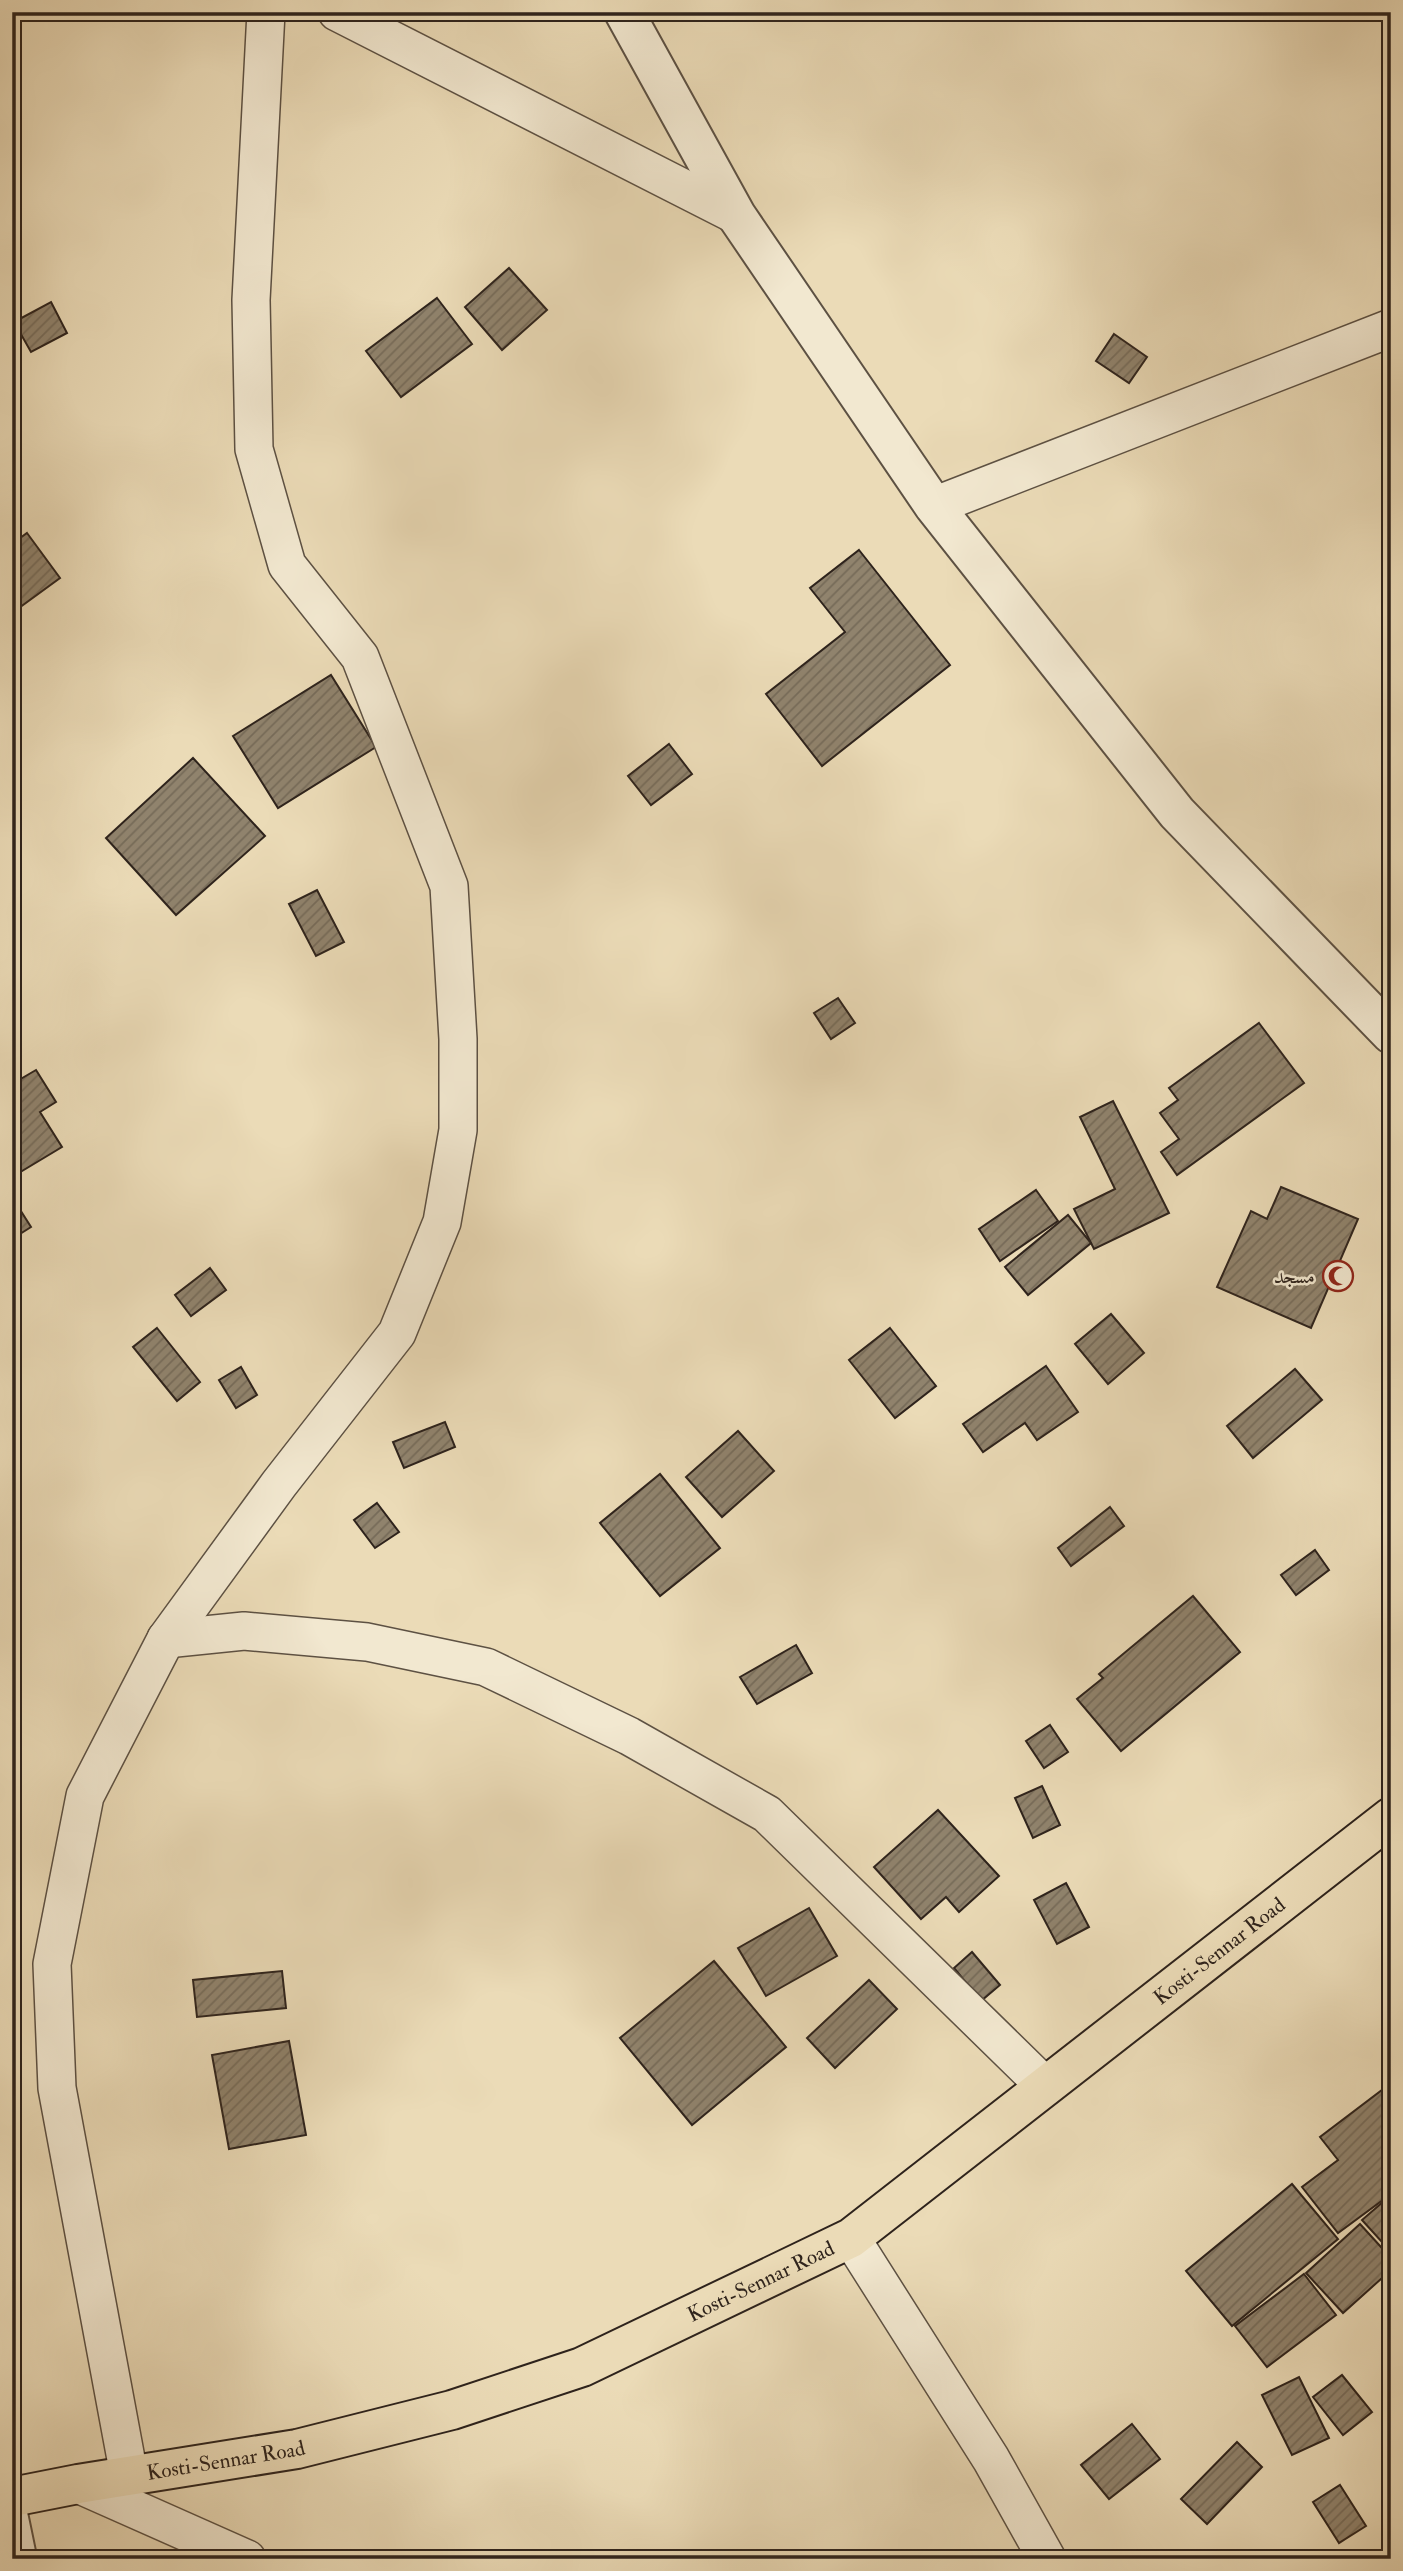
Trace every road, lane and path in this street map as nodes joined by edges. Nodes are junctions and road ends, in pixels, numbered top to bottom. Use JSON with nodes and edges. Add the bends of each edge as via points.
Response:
{"nodes":[{"id":1,"x":266,"y":12,"type":"edge"},
{"id":2,"x":337,"y":12,"type":"edge"},
{"id":3,"x":624,"y":12,"type":"edge"},
{"id":4,"x":736,"y":215,"type":"junction"},
{"id":5,"x":1391,"y":328,"type":"edge"},
{"id":6,"x":933,"y":506,"type":"junction"},
{"id":7,"x":1391,"y":1034,"type":"edge"},
{"id":8,"x":166,"y":1639,"type":"junction"},
{"id":9,"x":1391,"y":1816,"type":"edge"},
{"id":10,"x":1045,"y":2086,"type":"junction"},
{"id":11,"x":851,"y":2238,"type":"junction"},
{"id":12,"x":129,"y":2475,"type":"junction"},
{"id":13,"x":78,"y":2484,"type":"junction"},
{"id":14,"x":13,"y":2497,"type":"edge"},
{"id":15,"x":27,"y":2559,"type":"edge"},
{"id":16,"x":247,"y":2559,"type":"edge"},
{"id":17,"x":1048,"y":2559,"type":"edge"}],
"edges":[{"from":1,"to":8,"type":"street","via":[[251,300],[254,449],[287,565],[360,657],[449,886],[458,1130],[442,1222],[397,1333]]},
{"from":2,"to":4,"type":"street"},
{"from":3,"to":4,"type":"street"},
{"from":4,"to":6,"type":"street"},
{"from":5,"to":6,"type":"street"},
{"from":6,"to":7,"type":"street","via":[[1177,813]]},
{"from":8,"to":10,"type":"street","via":[[244,1631],[367,1642],[486,1667],[629,1736],[767,1814]]},
{"from":8,"to":12,"type":"street","via":[[85,1796],[52,1964],[57,2088]]},
{"from":9,"to":10,"type":"highway","name":"Kosti-Sennar Road"},
{"from":10,"to":11,"type":"highway","name":"Kosti-Sennar Road"},
{"from":11,"to":12,"type":"highway","name":"Kosti-Sennar Road","via":[[582,2367],[452,2410],[297,2449]]},
{"from":11,"to":17,"type":"street","via":[[991,2459]]},
{"from":12,"to":13,"type":"highway","name":"Kosti-Sennar Road"},
{"from":13,"to":14,"type":"highway","name":"Kosti-Sennar Road"},
{"from":13,"to":16,"type":"street"},
{"from":14,"to":15,"type":"lane"}]}
